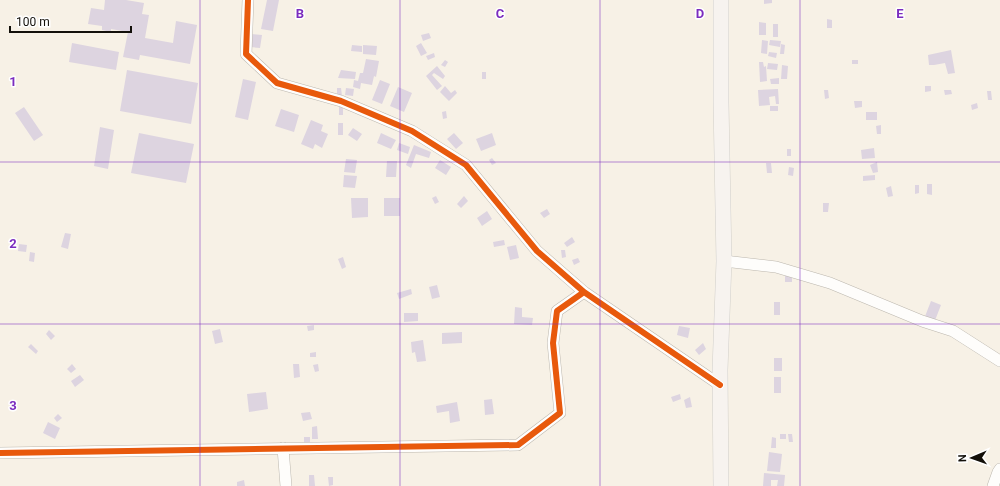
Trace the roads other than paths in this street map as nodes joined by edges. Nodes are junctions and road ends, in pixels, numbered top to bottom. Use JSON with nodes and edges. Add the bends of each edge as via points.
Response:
{"nodes":[{"id":1,"x":248,"y":0,"type":"edge"},
{"id":2,"x":722,"y":0,"type":"edge"},
{"id":3,"x":724,"y":261,"type":"junction"},
{"id":4,"x":584,"y":292,"type":"junction"},
{"id":5,"x":1000,"y":361,"type":"edge"},
{"id":6,"x":720,"y":385,"type":"junction"},
{"id":7,"x":284,"y":448,"type":"junction"},
{"id":8,"x":0,"y":453,"type":"edge"},
{"id":9,"x":1000,"y":469,"type":"edge"},
{"id":10,"x":286,"y":486,"type":"edge"},
{"id":11,"x":721,"y":486,"type":"edge"},
{"id":12,"x":993,"y":486,"type":"edge"}],
"edges":[{"from":1,"to":4,"type":"street","via":[[246,54],[277,83],[341,101],[412,131],[466,165],[537,251]]},
{"from":2,"to":3,"type":"main road"},
{"from":3,"to":5,"type":"street","via":[[776,267],[830,283],[953,331]]},
{"from":3,"to":6,"type":"main road"},
{"from":4,"to":6,"type":"street"},
{"from":4,"to":7,"type":"street","via":[[557,311],[553,343],[560,413],[518,445]]},
{"from":6,"to":11,"type":"main road"},
{"from":7,"to":8,"type":"street"},
{"from":7,"to":10,"type":"street"},
{"from":9,"to":12,"type":"street"}]}
